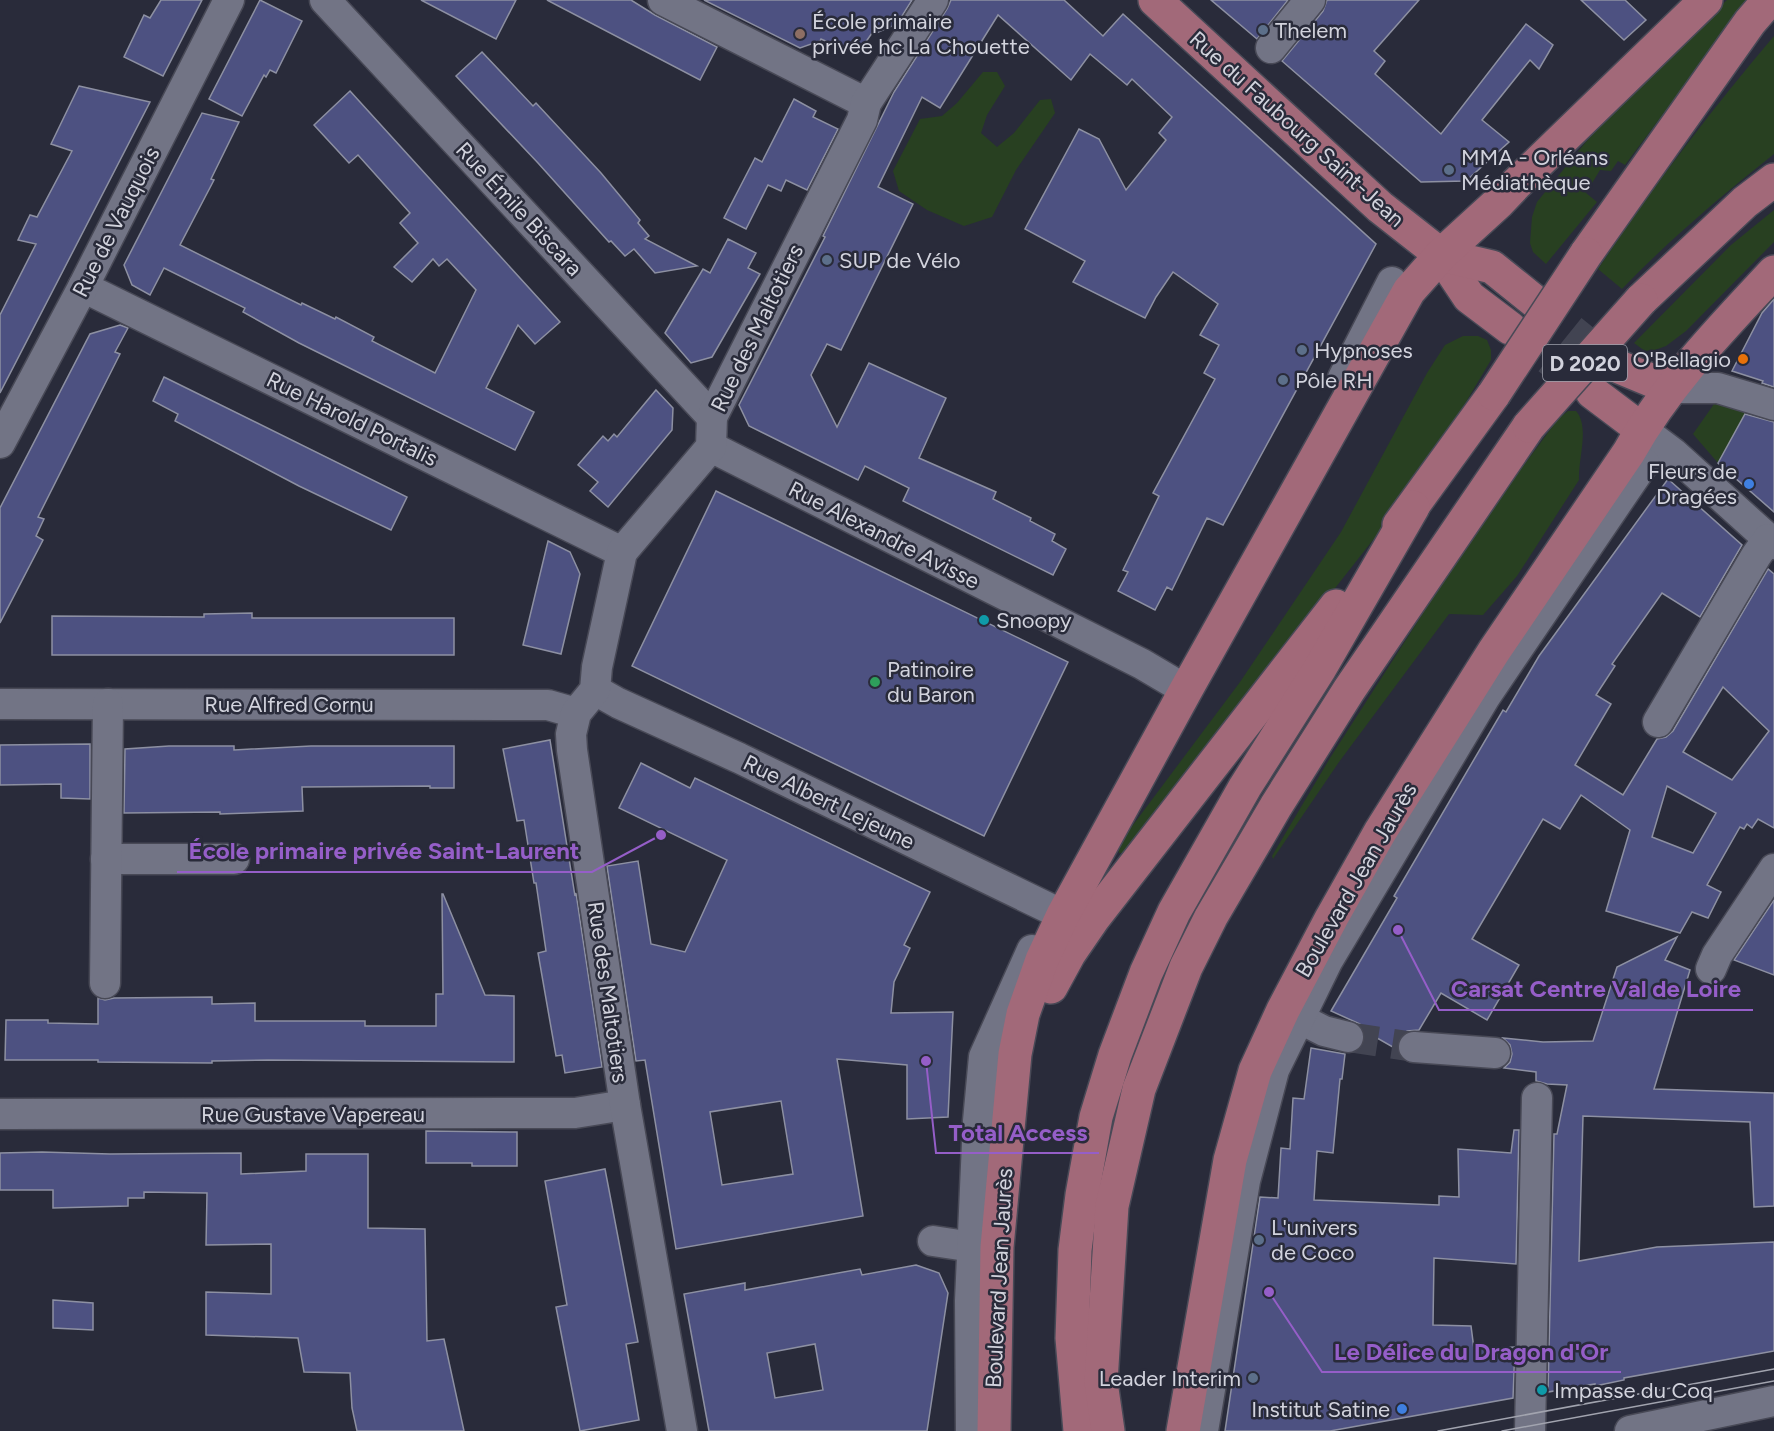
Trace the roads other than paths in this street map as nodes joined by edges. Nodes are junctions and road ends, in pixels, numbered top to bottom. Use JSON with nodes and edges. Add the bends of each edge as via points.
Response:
{"nodes":[{"id":1,"x":229,"y":0,"type":"edge"},
{"id":2,"x":325,"y":0,"type":"edge"},
{"id":3,"x":663,"y":0,"type":"edge"},
{"id":4,"x":933,"y":0,"type":"edge"},
{"id":5,"x":1155,"y":0,"type":"edge"},
{"id":6,"x":1310,"y":0,"type":"edge"},
{"id":7,"x":1706,"y":0,"type":"edge"},
{"id":8,"x":1769,"y":0,"type":"edge"},
{"id":9,"x":1268,"y":52,"type":"dead end"},
{"id":10,"x":866,"y":103,"type":"junction"},
{"id":11,"x":1774,"y":180,"type":"edge"},
{"id":12,"x":1441,"y":255,"type":"junction"},
{"id":13,"x":1774,"y":272,"type":"edge"},
{"id":14,"x":1392,"y":282,"type":"dead end"},
{"id":15,"x":83,"y":287,"type":"junction"},
{"id":16,"x":1774,"y":295,"type":"edge"},
{"id":17,"x":1533,"y":300,"type":"tunnel mouth"},
{"id":18,"x":1510,"y":328,"type":"tunnel mouth"},
{"id":19,"x":1717,"y":353,"type":"dead end"},
{"id":20,"x":1612,"y":364,"type":"tunnel mouth"},
{"id":21,"x":1670,"y":388,"type":"junction"},
{"id":22,"x":1592,"y":392,"type":"tunnel mouth"},
{"id":23,"x":1774,"y":405,"type":"edge"},
{"id":24,"x":712,"y":417,"type":"junction"},
{"id":25,"x":1641,"y":429,"type":"junction"},
{"id":26,"x":0,"y":443,"type":"edge"},
{"id":27,"x":711,"y":447,"type":"junction"},
{"id":28,"x":1644,"y":463,"type":"dead end"},
{"id":29,"x":1413,"y":507,"type":"junction"},
{"id":30,"x":1771,"y":541,"type":"edge"},
{"id":31,"x":622,"y":552,"type":"junction"},
{"id":32,"x":1179,"y":686,"type":"junction"},
{"id":33,"x":595,"y":690,"type":"junction"},
{"id":34,"x":0,"y":704,"type":"edge"},
{"id":35,"x":108,"y":704,"type":"junction"},
{"id":36,"x":576,"y":713,"type":"junction"},
{"id":37,"x":1658,"y":722,"type":"dead end"},
{"id":38,"x":106,"y":859,"type":"junction"},
{"id":39,"x":234,"y":859,"type":"dead end"},
{"id":40,"x":1774,"y":869,"type":"edge"},
{"id":41,"x":1057,"y":912,"type":"junction"},
{"id":42,"x":1712,"y":969,"type":"dead end"},
{"id":43,"x":105,"y":983,"type":"dead end"},
{"id":44,"x":1291,"y":1015,"type":"junction"},
{"id":45,"x":1348,"y":1037,"type":"tunnel mouth"},
{"id":46,"x":1414,"y":1047,"type":"tunnel mouth"},
{"id":47,"x":1495,"y":1053,"type":"dead end"},
{"id":48,"x":1015,"y":1054,"type":"junction"},
{"id":49,"x":1537,"y":1098,"type":"dead end"},
{"id":50,"x":625,"y":1105,"type":"junction"},
{"id":51,"x":0,"y":1114,"type":"edge"},
{"id":52,"x":933,"y":1241,"type":"dead end"},
{"id":53,"x":985,"y":1247,"type":"junction"},
{"id":54,"x":1774,"y":1401,"type":"edge"},
{"id":55,"x":682,"y":1431,"type":"edge"},
{"id":56,"x":971,"y":1431,"type":"edge"},
{"id":57,"x":994,"y":1431,"type":"edge"},
{"id":58,"x":1080,"y":1431,"type":"edge"},
{"id":59,"x":1108,"y":1431,"type":"edge"},
{"id":60,"x":1183,"y":1431,"type":"edge"},
{"id":61,"x":1203,"y":1431,"type":"edge"},
{"id":62,"x":1530,"y":1431,"type":"edge"},
{"id":63,"x":1630,"y":1431,"type":"edge"}],
"edges":[{"from":1,"to":15,"type":"street","name":"Rue de Vauquois"},
{"from":2,"to":24,"type":"street","name":"Rue Émile Biscara"},
{"from":3,"to":10,"type":"street"},
{"from":4,"to":10,"type":"street","name":"Rue des Maltotiers"},
{"from":5,"to":12,"type":"main road","name":"Rue du Faubourg Saint-Jean","via":[[1386,213]]},
{"from":6,"to":9,"type":"street"},
{"from":7,"to":12,"type":"main road","name":"Boulevard Jean Jaurès"},
{"from":8,"to":29,"type":"main road","name":"Boulevard Jean Jaurès","number":"D 2020","bridge":true,"via":[[1586,254],[1494,394]]},
{"from":10,"to":24,"type":"street","name":"Rue des Maltotiers","via":[[862,120]]},
{"from":11,"to":59,"type":"main road","number":"D 2020","bridge":true,"via":[[1745,202],[1641,300],[1529,426],[1343,700],[1211,917],[1186,967],[1139,1089],[1112,1206],[1101,1382]]},
{"from":12,"to":17,"type":"main road","name":"Rue du Faubourg Saint-Jean","via":[[1492,267]]},
{"from":12,"to":18,"type":"main road","name":"Rue du Faubourg Saint-Jean","via":[[1470,297]]},
{"from":12,"to":32,"type":"main road","name":"Boulevard Jean Jaurès","via":[[1409,291]]},
{"from":13,"to":21,"type":"main road","name":"Boulevard Jean Jaurès"},
{"from":14,"to":32,"type":"street"},
{"from":15,"to":26,"type":"street","name":"Rue de Vauquois"},
{"from":15,"to":31,"type":"street","name":"Rue Harold Portalis"},
{"from":16,"to":19,"type":"street","via":[[1743,320]]},
{"from":20,"to":21,"type":"main road"},
{"from":21,"to":23,"type":"street","via":[[1718,388]]},
{"from":21,"to":25,"type":"main road","name":"Boulevard Jean Jaurès"},
{"from":22,"to":25,"type":"main road"},
{"from":24,"to":27,"type":"street","name":"Rue des Maltotiers"},
{"from":25,"to":30,"type":"street"},
{"from":25,"to":44,"type":"main road","name":"Boulevard Jean Jaurès","via":[[1380,832],[1332,917]]},
{"from":27,"to":31,"type":"street"},
{"from":27,"to":32,"type":"street","name":"Rue Alexandre Avisse"},
{"from":28,"to":44,"type":"street","via":[[1485,697]]},
{"from":29,"to":48,"type":"main road","name":"Boulevard Jean Jaurès","via":[[1093,919],[1069,954]]},
{"from":29,"to":58,"type":"main road","name":"Boulevard Jean Jaurès","via":[[1174,912],[1115,1055],[1096,1117],[1075,1250],[1072,1338]]},
{"from":30,"to":37,"type":"street","via":[[1756,556]]},
{"from":31,"to":33,"type":"street"},
{"from":32,"to":41,"type":"main road","name":"Boulevard Jean Jaurès"},
{"from":33,"to":36,"type":"street"},
{"from":33,"to":41,"type":"street","name":"Rue Albert Lejeune"},
{"from":34,"to":35,"type":"street","name":"Rue Alfred Cornu"},
{"from":35,"to":36,"type":"street","name":"Rue Alfred Cornu","via":[[548,705]]},
{"from":35,"to":38,"type":"street"},
{"from":36,"to":50,"type":"street","name":"Rue des Maltotiers","via":[[572,750]]},
{"from":38,"to":39,"type":"street"},
{"from":38,"to":43,"type":"street"},
{"from":40,"to":42,"type":"street"},
{"from":41,"to":48,"type":"main road","name":"Boulevard Jean Jaurès","via":[[1023,1014]]},
{"from":41,"to":53,"type":"street","via":[[984,1057],[978,1121]]},
{"from":44,"to":45,"type":"street","via":[[1323,1031]]},
{"from":44,"to":60,"type":"main road","name":"Boulevard Jean Jaurès","via":[[1255,1071],[1230,1160]]},
{"from":44,"to":61,"type":"street","via":[[1245,1181]]},
{"from":46,"to":47,"type":"street"},
{"from":48,"to":53,"type":"main road","name":"Boulevard Jean Jaurès"},
{"from":49,"to":62,"type":"street"},
{"from":50,"to":51,"type":"street","name":"Rue Gustave Vapereau","via":[[575,1113]]},
{"from":50,"to":55,"type":"street","name":"Rue des Maltotiers"},
{"from":52,"to":53,"type":"street"},
{"from":53,"to":56,"type":"street","via":[[970,1301]]},
{"from":53,"to":57,"type":"main road","name":"Boulevard Jean Jaurès"},
{"from":54,"to":63,"type":"street"}]}
